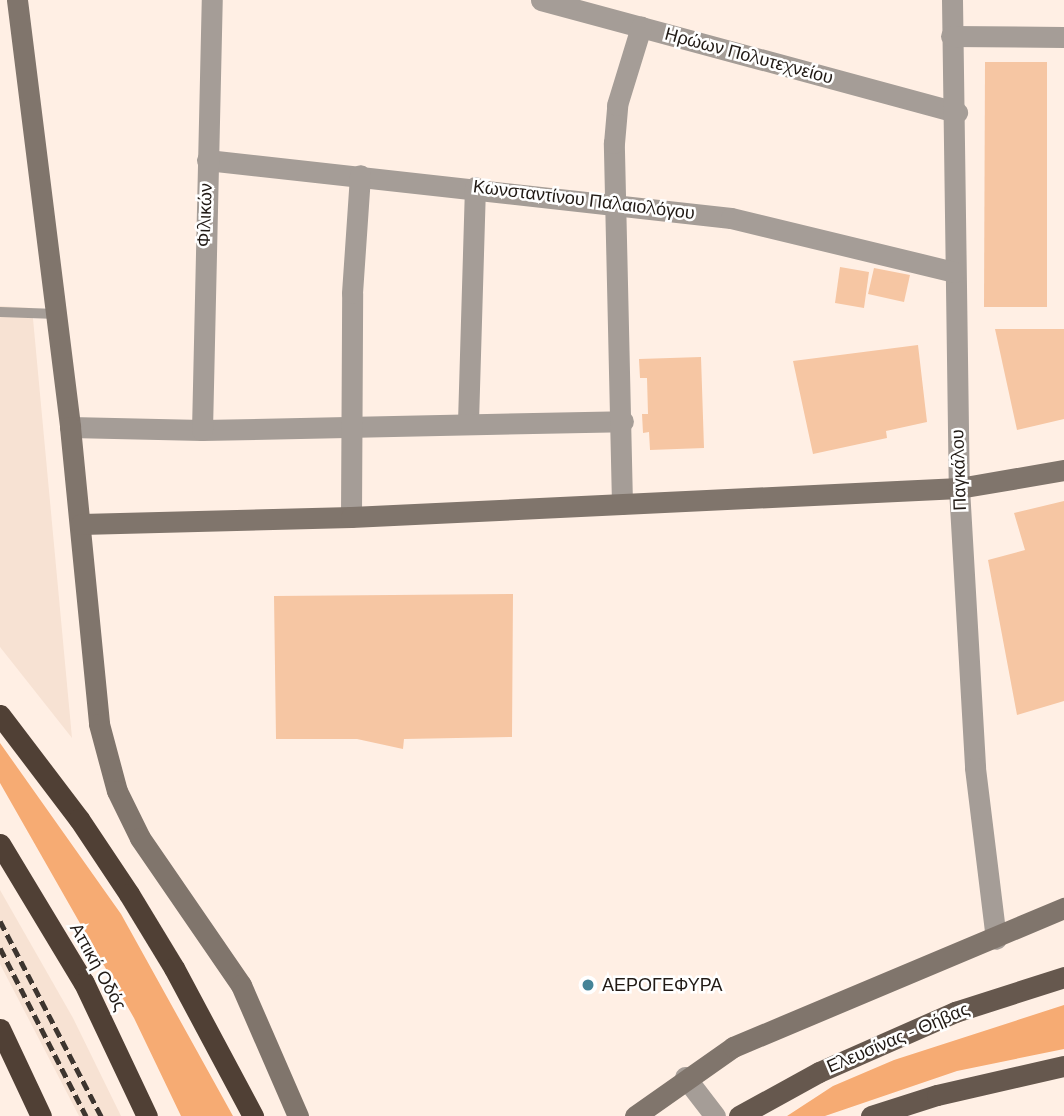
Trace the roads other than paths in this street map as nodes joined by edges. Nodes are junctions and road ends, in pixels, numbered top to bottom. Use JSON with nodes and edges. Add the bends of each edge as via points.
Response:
{"nodes":[{"id":1,"x":17,"y":0,"type":"edge"},
{"id":2,"x":212,"y":0,"type":"edge"},
{"id":3,"x":541,"y":0,"type":"edge"},
{"id":4,"x":952,"y":0,"type":"edge"},
{"id":5,"x":641,"y":27,"type":"junction"},
{"id":6,"x":951,"y":36,"type":"junction"},
{"id":7,"x":1064,"y":37,"type":"edge"},
{"id":8,"x":957,"y":112,"type":"junction"},
{"id":9,"x":207,"y":160,"type":"junction"},
{"id":10,"x":360,"y":175,"type":"junction"},
{"id":11,"x":475,"y":187,"type":"junction"},
{"id":12,"x":613,"y":205,"type":"junction"},
{"id":13,"x":955,"y":272,"type":"junction"},
{"id":14,"x":0,"y":312,"type":"edge"},
{"id":15,"x":57,"y":314,"type":"junction"},
{"id":16,"x":623,"y":421,"type":"junction"},
{"id":17,"x":468,"y":422,"type":"junction"},
{"id":18,"x":350,"y":425,"type":"junction"},
{"id":19,"x":70,"y":426,"type":"junction"},
{"id":20,"x":202,"y":430,"type":"junction"},
{"id":21,"x":1064,"y":470,"type":"edge"},
{"id":22,"x":959,"y":488,"type":"junction"},
{"id":23,"x":622,"y":504,"type":"junction"},
{"id":24,"x":351,"y":517,"type":"junction"},
{"id":25,"x":81,"y":524,"type":"junction"},
{"id":26,"x":0,"y":715,"type":"edge"},
{"id":27,"x":0,"y":844,"type":"edge"},
{"id":28,"x":1064,"y":908,"type":"edge"},
{"id":29,"x":996,"y":939,"type":"junction"},
{"id":30,"x":1064,"y":977,"type":"edge"},
{"id":31,"x":0,"y":1029,"type":"edge"},
{"id":32,"x":1064,"y":1066,"type":"edge"},
{"id":33,"x":685,"y":1077,"type":"junction"},
{"id":34,"x":41,"y":1116,"type":"edge"},
{"id":35,"x":147,"y":1116,"type":"edge"},
{"id":36,"x":253,"y":1116,"type":"edge"},
{"id":37,"x":298,"y":1116,"type":"edge"},
{"id":38,"x":635,"y":1116,"type":"edge"},
{"id":39,"x":715,"y":1116,"type":"edge"},
{"id":40,"x":739,"y":1116,"type":"edge"},
{"id":41,"x":871,"y":1116,"type":"edge"}],
"edges":[{"from":1,"to":15,"type":"street"},
{"from":2,"to":9,"type":"street","name":"Φιλικών"},
{"from":3,"to":5,"type":"street","name":"Ηρώων Πολυτεχνείου"},
{"from":4,"to":6,"type":"street","name":"Παγκάλου"},
{"from":5,"to":8,"type":"street","name":"Ηρώων Πολυτεχνείου"},
{"from":5,"to":12,"type":"street","via":[[617,105]]},
{"from":6,"to":7,"type":"street"},
{"from":6,"to":8,"type":"street","name":"Παγκάλου"},
{"from":8,"to":13,"type":"street","name":"Παγκάλου"},
{"from":9,"to":10,"type":"street","name":"Κωνσταντίνου Παλαιολόγου"},
{"from":9,"to":20,"type":"street","name":"Φιλικών"},
{"from":10,"to":11,"type":"street","name":"Κωνσταντίνου Παλαιολόγου"},
{"from":10,"to":18,"type":"street"},
{"from":11,"to":12,"type":"street","name":"Κωνσταντίνου Παλαιολόγου"},
{"from":11,"to":17,"type":"street"},
{"from":12,"to":13,"type":"street","name":"Κωνσταντίνου Παλαιολόγου","via":[[731,218]]},
{"from":12,"to":16,"type":"street"},
{"from":13,"to":22,"type":"street","name":"Παγκάλου"},
{"from":14,"to":15,"type":"lane"},
{"from":15,"to":19,"type":"street"},
{"from":16,"to":17,"type":"street"},
{"from":16,"to":23,"type":"street"},
{"from":17,"to":18,"type":"street"},
{"from":18,"to":20,"type":"street"},
{"from":18,"to":24,"type":"street"},
{"from":19,"to":20,"type":"street"},
{"from":19,"to":25,"type":"street"},
{"from":21,"to":22,"type":"street"},
{"from":22,"to":23,"type":"street"},
{"from":22,"to":29,"type":"street","name":"Παγκάλου","via":[[975,768]]},
{"from":23,"to":24,"type":"street"},
{"from":24,"to":25,"type":"street"},
{"from":25,"to":37,"type":"street","via":[[99,724],[117,791],[140,838],[241,985]]},
{"from":26,"to":36,"type":"highway","via":[[129,894]]},
{"from":27,"to":35,"type":"highway","name":"Αττική Οδός","via":[[84,983]]},
{"from":28,"to":29,"type":"street"},
{"from":29,"to":33,"type":"street","via":[[733,1047]]},
{"from":30,"to":40,"type":"main road","name":"Ελευσίνας - Θήβας","via":[[955,1012],[819,1072]]},
{"from":31,"to":34,"type":"highway"},
{"from":32,"to":41,"type":"main road","via":[[937,1095]]},
{"from":33,"to":38,"type":"street"},
{"from":33,"to":39,"type":"street"}]}
